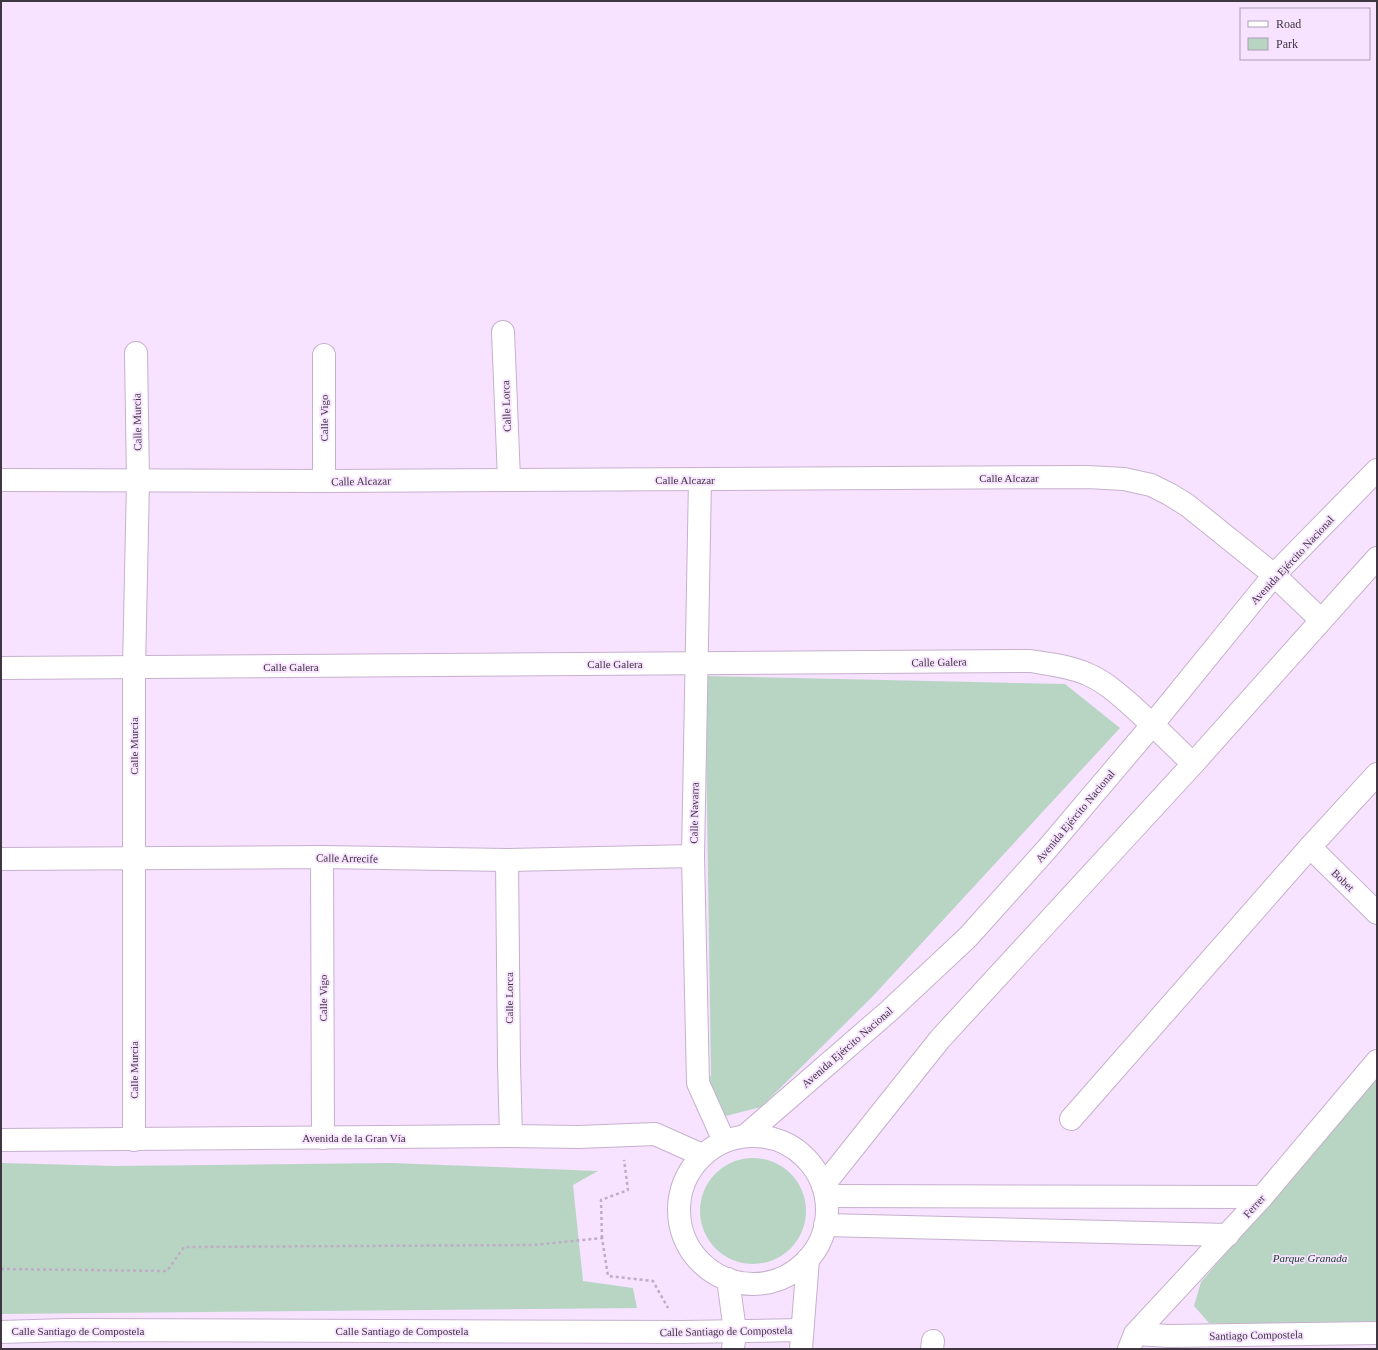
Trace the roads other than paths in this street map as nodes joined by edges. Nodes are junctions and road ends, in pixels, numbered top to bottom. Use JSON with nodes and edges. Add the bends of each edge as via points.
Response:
{"nodes":[{"id":1,"x":503,"y":332,"type":"dead end"},
{"id":2,"x":136,"y":353,"type":"dead end"},
{"id":3,"x":324,"y":355,"type":"dead end"},
{"id":4,"x":1377,"y":470,"type":"edge"},
{"id":5,"x":509,"y":479,"type":"junction"},
{"id":6,"x":1,"y":480,"type":"edge"},
{"id":7,"x":700,"y":480,"type":"junction"},
{"id":8,"x":138,"y":481,"type":"junction"},
{"id":9,"x":324,"y":481,"type":"junction"},
{"id":10,"x":1377,"y":558,"type":"edge"},
{"id":11,"x":1274,"y":575,"type":"junction"},
{"id":12,"x":1321,"y":620,"type":"junction"},
{"id":13,"x":697,"y":664,"type":"junction"},
{"id":14,"x":1,"y":668,"type":"edge"},
{"id":15,"x":134,"y":668,"type":"junction"},
{"id":16,"x":1153,"y":724,"type":"junction"},
{"id":17,"x":1193,"y":764,"type":"junction"},
{"id":18,"x":1377,"y":774,"type":"edge"},
{"id":19,"x":1310,"y":847,"type":"junction"},
{"id":20,"x":693,"y":856,"type":"junction"},
{"id":21,"x":322,"y":857,"type":"junction"},
{"id":22,"x":135,"y":858,"type":"junction"},
{"id":23,"x":1,"y":859,"type":"edge"},
{"id":24,"x":507,"y":860,"type":"junction"},
{"id":25,"x":1377,"y":913,"type":"edge"},
{"id":26,"x":1377,"y":1061,"type":"edge"},
{"id":27,"x":1071,"y":1119,"type":"dead end"},
{"id":28,"x":511,"y":1136,"type":"junction"},
{"id":29,"x":744,"y":1136,"type":"junction"},
{"id":30,"x":323,"y":1138,"type":"junction"},
{"id":31,"x":1,"y":1140,"type":"edge"},
{"id":32,"x":134,"y":1140,"type":"junction"},
{"id":33,"x":724,"y":1141,"type":"junction"},
{"id":34,"x":702,"y":1155,"type":"junction"},
{"id":35,"x":824,"y":1191,"type":"junction"},
{"id":36,"x":1262,"y":1197,"type":"junction"},
{"id":37,"x":825,"y":1225,"type":"junction"},
{"id":38,"x":1228,"y":1235,"type":"junction"},
{"id":39,"x":808,"y":1259,"type":"junction"},
{"id":40,"x":728,"y":1279,"type":"junction"},
{"id":41,"x":1,"y":1332,"type":"edge"},
{"id":42,"x":1377,"y":1333,"type":"edge"},
{"id":43,"x":801,"y":1339,"type":"edge"},
{"id":44,"x":67,"y":1340,"type":"edge"},
{"id":45,"x":734,"y":1340,"type":"edge"},
{"id":46,"x":1132,"y":1342,"type":"edge"}],
"edges":[{"from":1,"to":5,"type":"street","name":"Calle Lorca"},
{"from":2,"to":8,"type":"street","name":"Calle Murcia"},
{"from":3,"to":9,"type":"street","name":"Calle Vigo"},
{"from":4,"to":11,"type":"street","name":"Avenida Ejército Nacional"},
{"from":5,"to":7,"type":"street","name":"Calle Alcazar"},
{"from":5,"to":9,"type":"street","name":"Calle Alcazar"},
{"from":6,"to":8,"type":"street","name":"Calle Alcazar"},
{"from":7,"to":11,"type":"street","name":"Calle Alcazar","via":[[1087,477],[1124,479],[1151,485],[1187,505]]},
{"from":7,"to":13,"type":"street","name":"Calle Navarra"},
{"from":8,"to":9,"type":"street","name":"Calle Alcazar"},
{"from":8,"to":15,"type":"street","name":"Calle Murcia"},
{"from":10,"to":12,"type":"street"},
{"from":11,"to":12,"type":"street","name":"Calle Alcazar"},
{"from":11,"to":16,"type":"street","name":"Avenida Ejército Nacional"},
{"from":12,"to":17,"type":"street"},
{"from":13,"to":15,"type":"street","name":"Calle Galera"},
{"from":13,"to":16,"type":"street","name":"Calle Galera","via":[[1030,661],[1055,664],[1086,673],[1099,680]]},
{"from":13,"to":20,"type":"street","name":"Calle Navarra"},
{"from":14,"to":15,"type":"street","name":"Calle Galera"},
{"from":15,"to":22,"type":"street","name":"Calle Murcia"},
{"from":16,"to":17,"type":"street","name":"Calle Galera"},
{"from":16,"to":29,"type":"street","name":"Avenida Ejército Nacional","via":[[1048,849],[968,937],[889,1011]]},
{"from":17,"to":35,"type":"street","via":[[940,1039]]},
{"from":18,"to":19,"type":"street"},
{"from":19,"to":25,"type":"street","name":"Bobet"},
{"from":19,"to":27,"type":"street"},
{"from":20,"to":24,"type":"street","name":"Calle Arrecife"},
{"from":20,"to":33,"type":"street","name":"Calle Navarra","via":[[698,1083]]},
{"from":21,"to":22,"type":"street","name":"Calle Arrecife"},
{"from":21,"to":24,"type":"street","name":"Calle Arrecife"},
{"from":21,"to":30,"type":"street","name":"Calle Vigo"},
{"from":22,"to":23,"type":"street","name":"Calle Arrecife"},
{"from":22,"to":32,"type":"street","name":"Calle Murcia"},
{"from":24,"to":28,"type":"street","name":"Calle Lorca"},
{"from":26,"to":36,"type":"street","name":"Ferrer"},
{"from":28,"to":30,"type":"street","name":"Avenida de la Gran Vía"},
{"from":28,"to":34,"type":"street","name":"Avenida de la Gran Vía","via":[[655,1134]]},
{"from":29,"to":33,"type":"street"},
{"from":29,"to":35,"type":"street","via":[[770,1137],[792,1147],[811,1164]]},
{"from":30,"to":32,"type":"street","name":"Avenida de la Gran Vía"},
{"from":31,"to":32,"type":"street","name":"Avenida de la Gran Vía"},
{"from":33,"to":34,"type":"street"},
{"from":34,"to":40,"type":"street","via":[[687,1175],[679,1199],[679,1225],[689,1248],[705,1267]]},
{"from":35,"to":36,"type":"street"},
{"from":35,"to":37,"type":"street","via":[[827,1211]]},
{"from":36,"to":38,"type":"street","name":"Ferrer"},
{"from":37,"to":38,"type":"street"},
{"from":37,"to":39,"type":"street","via":[[819,1243]]},
{"from":38,"to":46,"type":"street","name":"Ferrer"},
{"from":39,"to":40,"type":"street","via":[[785,1276],[757,1284]]},
{"from":39,"to":43,"type":"street"},
{"from":40,"to":45,"type":"street"},
{"from":41,"to":44,"type":"street","name":"Calle Santiago de Compostela"},
{"from":42,"to":46,"type":"street","name":"Santiago Compostela","via":[[1168,1336]]},
{"from":43,"to":45,"type":"street","name":"Calle Santiago de Compostela"},
{"from":44,"to":45,"type":"street","name":"Calle Santiago de Compostela","via":[[682,1332]]}]}
